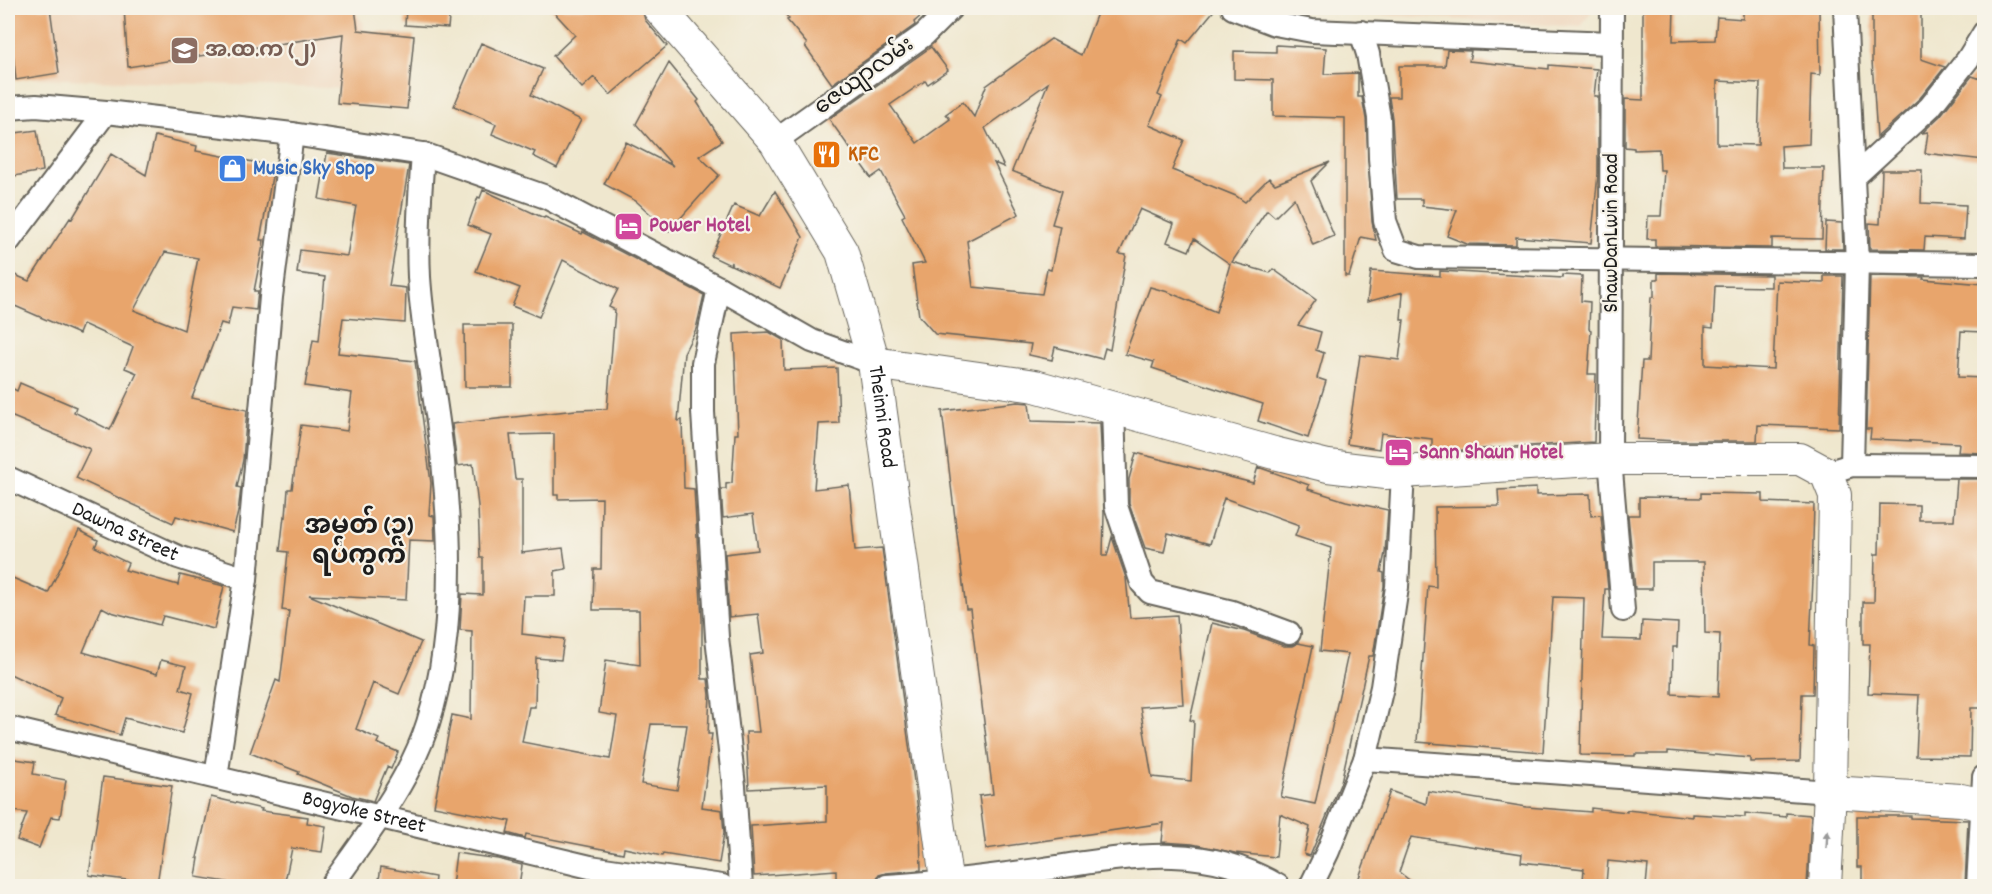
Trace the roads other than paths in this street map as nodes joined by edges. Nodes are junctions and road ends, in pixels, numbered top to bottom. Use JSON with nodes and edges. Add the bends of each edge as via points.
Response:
{"nodes":[{"id":1,"x":659,"y":8,"type":"edge"},
{"id":2,"x":951,"y":8,"type":"edge"},
{"id":3,"x":1233,"y":8,"type":"edge"},
{"id":4,"x":1612,"y":8,"type":"edge"},
{"id":5,"x":1845,"y":8,"type":"edge"},
{"id":6,"x":1361,"y":32,"type":"junction"},
{"id":7,"x":1984,"y":33,"type":"edge"},
{"id":8,"x":1611,"y":43,"type":"junction"},
{"id":9,"x":8,"y":108,"type":"edge"},
{"id":10,"x":106,"y":112,"type":"junction"},
{"id":11,"x":292,"y":134,"type":"junction"},
{"id":12,"x":775,"y":141,"type":"junction"},
{"id":13,"x":423,"y":154,"type":"junction"},
{"id":14,"x":1854,"y":177,"type":"junction"},
{"id":15,"x":8,"y":242,"type":"edge"},
{"id":16,"x":1612,"y":258,"type":"junction"},
{"id":17,"x":1857,"y":263,"type":"junction"},
{"id":18,"x":1984,"y":264,"type":"edge"},
{"id":19,"x":719,"y":288,"type":"junction"},
{"id":20,"x":874,"y":363,"type":"junction"},
{"id":21,"x":1113,"y":407,"type":"junction"},
{"id":22,"x":1610,"y":459,"type":"junction"},
{"id":23,"x":1984,"y":466,"type":"edge"},
{"id":24,"x":1839,"y":469,"type":"junction"},
{"id":25,"x":1403,"y":473,"type":"junction"},
{"id":26,"x":8,"y":478,"type":"edge"},
{"id":27,"x":246,"y":579,"type":"junction"},
{"id":28,"x":1623,"y":610,"type":"dead end"},
{"id":29,"x":1289,"y":633,"type":"dead end"},
{"id":30,"x":8,"y":728,"type":"edge"},
{"id":31,"x":1365,"y":759,"type":"junction"},
{"id":32,"x":216,"y":777,"type":"junction"},
{"id":33,"x":1830,"y":792,"type":"junction"},
{"id":34,"x":1984,"y":795,"type":"edge"},
{"id":35,"x":380,"y":817,"type":"junction"},
{"id":36,"x":946,"y":884,"type":"edge"},
{"id":37,"x":331,"y":886,"type":"edge"},
{"id":38,"x":722,"y":886,"type":"edge"},
{"id":39,"x":741,"y":886,"type":"edge"},
{"id":40,"x":886,"y":886,"type":"edge"},
{"id":41,"x":1278,"y":886,"type":"edge"},
{"id":42,"x":1311,"y":886,"type":"edge"},
{"id":43,"x":1825,"y":886,"type":"edge"},
{"id":44,"x":1978,"y":886,"type":"edge"}],
"edges":[{"from":1,"to":12,"type":"main road","name":"Theinni Road"},
{"from":2,"to":12,"type":"street","name":"ဇေယျာလမ်း","via":[[924,35]]},
{"from":3,"to":6,"type":"street","via":[[1275,24],[1312,31]]},
{"from":4,"to":8,"type":"street","name":"ShawDanLwin Road"},
{"from":5,"to":14,"type":"street"},
{"from":6,"to":8,"type":"street"},
{"from":6,"to":16,"type":"street","via":[[1379,118],[1386,221],[1396,250],[1419,257]]},
{"from":7,"to":14,"type":"street","via":[[1930,106]]},
{"from":8,"to":16,"type":"street","name":"ShawDanLwin Road"},
{"from":9,"to":10,"type":"street","via":[[36,105]]},
{"from":10,"to":11,"type":"street"},
{"from":10,"to":15,"type":"street"},
{"from":11,"to":13,"type":"street"},
{"from":11,"to":27,"type":"street","via":[[271,297]]},
{"from":12,"to":20,"type":"main road","name":"Theinni Road","via":[[842,252]]},
{"from":13,"to":19,"type":"street","via":[[546,197]]},
{"from":13,"to":35,"type":"street","via":[[419,278],[444,463],[450,567],[443,659],[428,724]]},
{"from":14,"to":17,"type":"street"},
{"from":16,"to":17,"type":"street"},
{"from":16,"to":22,"type":"street","name":"ShawDanLwin Road"},
{"from":17,"to":18,"type":"street"},
{"from":17,"to":24,"type":"street"},
{"from":19,"to":20,"type":"street","via":[[812,341]]},
{"from":19,"to":39,"type":"street","via":[[703,363],[703,412],[717,637]]},
{"from":20,"to":21,"type":"main road","via":[[1035,386]]},
{"from":20,"to":36,"type":"main road","name":"Theinni Road"},
{"from":21,"to":25,"type":"main road","via":[[1328,466]]},
{"from":21,"to":29,"type":"street","via":[[1116,506],[1142,583],[1150,592],[1232,612]]},
{"from":22,"to":24,"type":"main road","via":[[1800,459]]},
{"from":22,"to":25,"type":"main road"},
{"from":22,"to":28,"type":"street","name":"ShawDanLwin Road"},
{"from":23,"to":24,"type":"street"},
{"from":24,"to":33,"type":"main road","via":[[1835,495]]},
{"from":25,"to":31,"type":"street","via":[[1397,587],[1382,687]]},
{"from":26,"to":27,"type":"street","name":"Dawna Street","via":[[178,557]]},
{"from":27,"to":32,"type":"street"},
{"from":30,"to":32,"type":"street","name":"Bogyoke Street"},
{"from":31,"to":33,"type":"street"},
{"from":31,"to":42,"type":"street"},
{"from":32,"to":35,"type":"street","name":"Bogyoke Street"},
{"from":33,"to":34,"type":"main road","via":[[1962,800]]},
{"from":43,"to":33,"type":"main road","one_way":true},
{"from":34,"to":44,"type":"street"},
{"from":35,"to":37,"type":"street"},
{"from":35,"to":38,"type":"street","name":"Bogyoke Street","via":[[590,867]]},
{"from":36,"to":40,"type":"street"},
{"from":36,"to":41,"type":"street","via":[[1166,855],[1217,860]]}]}
